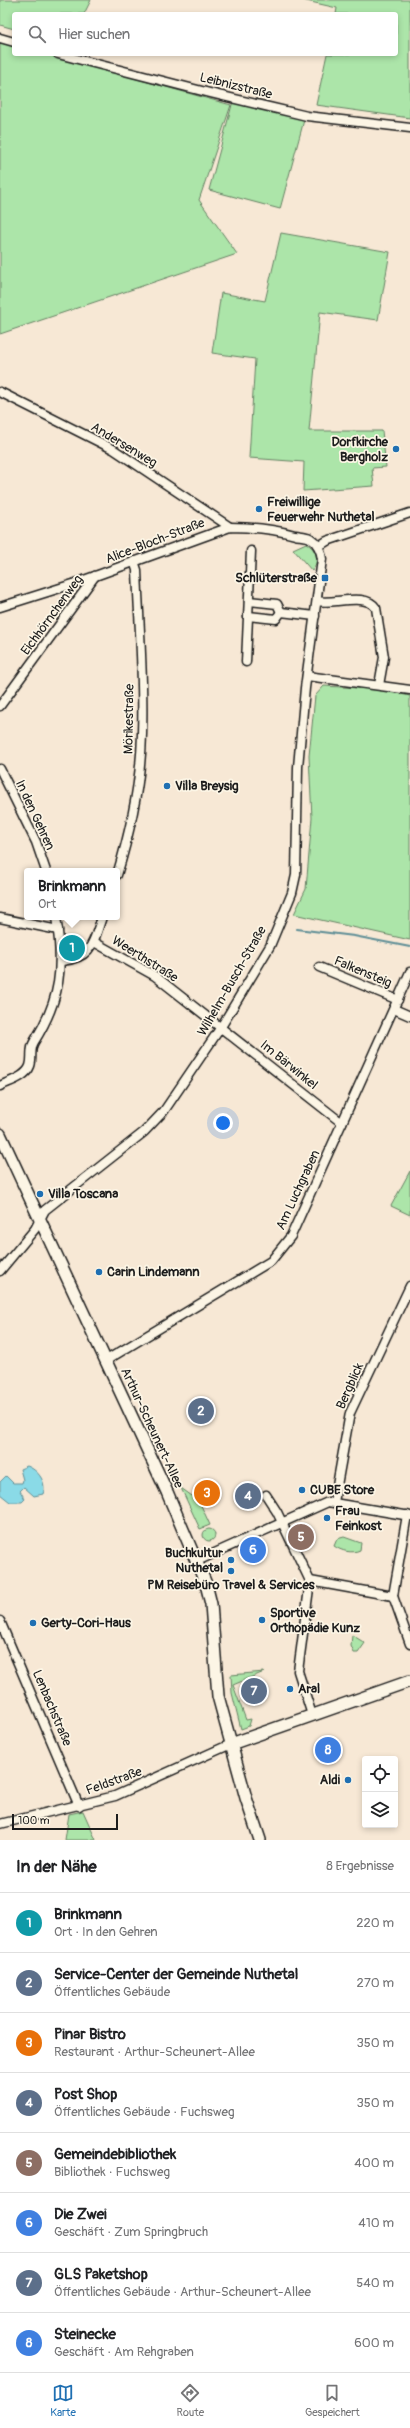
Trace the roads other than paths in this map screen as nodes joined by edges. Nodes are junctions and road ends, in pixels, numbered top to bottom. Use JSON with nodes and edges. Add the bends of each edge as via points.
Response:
{"nodes":[{"id":1,"x":0,"y":38,"type":"edge"},
{"id":2,"x":12,"y":41,"type":"edge"},
{"id":3,"x":66,"y":56,"type":"edge"},
{"id":4,"x":410,"y":128,"type":"edge"},
{"id":5,"x":0,"y":392,"type":"edge"},
{"id":6,"x":410,"y":513,"type":"edge"},
{"id":7,"x":230,"y":527,"type":"junction"},
{"id":8,"x":319,"y":546,"type":"junction"},
{"id":9,"x":251,"y":551,"type":"dead end"},
{"id":10,"x":134,"y":562,"type":"junction"},
{"id":11,"x":95,"y":576,"type":"junction"},
{"id":12,"x":249,"y":601,"type":"junction"},
{"id":13,"x":317,"y":601,"type":"junction"},
{"id":14,"x":0,"y":607,"type":"edge"},
{"id":15,"x":281,"y":612,"type":"junction"},
{"id":16,"x":248,"y":616,"type":"junction"},
{"id":17,"x":315,"y":616,"type":"junction"},
{"id":18,"x":246,"y":662,"type":"dead end"},
{"id":19,"x":307,"y":676,"type":"junction"},
{"id":20,"x":379,"y":685,"type":"junction"},
{"id":21,"x":410,"y":690,"type":"edge"},
{"id":22,"x":0,"y":706,"type":"edge"},
{"id":23,"x":0,"y":769,"type":"edge"},
{"id":24,"x":45,"y":868,"type":"edge"},
{"id":25,"x":119,"y":868,"type":"edge"},
{"id":26,"x":0,"y":918,"type":"edge"},
{"id":27,"x":56,"y":920,"type":"edge"},
{"id":28,"x":101,"y":920,"type":"edge"},
{"id":29,"x":58,"y":930,"type":"junction"},
{"id":30,"x":94,"y":942,"type":"junction"},
{"id":31,"x":62,"y":961,"type":"junction"},
{"id":32,"x":319,"y":967,"type":"dead end"},
{"id":33,"x":410,"y":972,"type":"edge"},
{"id":34,"x":407,"y":989,"type":"edge"},
{"id":35,"x":398,"y":1000,"type":"junction"},
{"id":36,"x":394,"y":1009,"type":"junction"},
{"id":37,"x":410,"y":1016,"type":"edge"},
{"id":38,"x":221,"y":1027,"type":"junction"},
{"id":39,"x":0,"y":1086,"type":"edge"},
{"id":40,"x":342,"y":1123,"type":"junction"},
{"id":41,"x":1,"y":1139,"type":"edge"},
{"id":42,"x":39,"y":1220,"type":"junction"},
{"id":43,"x":0,"y":1271,"type":"edge"},
{"id":44,"x":410,"y":1286,"type":"edge"},
{"id":45,"x":105,"y":1361,"type":"junction"},
{"id":46,"x":266,"y":1496,"type":"dead end"},
{"id":47,"x":334,"y":1502,"type":"junction"},
{"id":48,"x":409,"y":1515,"type":"edge"},
{"id":49,"x":282,"y":1522,"type":"junction"},
{"id":50,"x":198,"y":1561,"type":"junction"},
{"id":51,"x":310,"y":1581,"type":"junction"},
{"id":52,"x":393,"y":1596,"type":"junction"},
{"id":53,"x":1,"y":1624,"type":"edge"},
{"id":54,"x":410,"y":1644,"type":"edge"},
{"id":55,"x":410,"y":1681,"type":"edge"},
{"id":56,"x":312,"y":1716,"type":"junction"},
{"id":57,"x":231,"y":1744,"type":"junction"},
{"id":58,"x":80,"y":1806,"type":"junction"},
{"id":59,"x":0,"y":1824,"type":"edge"},
{"id":60,"x":260,"y":1840,"type":"edge"}],
"edges":[{"from":1,"to":2,"type":"street"},
{"from":3,"to":4,"type":"street","name":"Leibnizstraße","via":[[210,94],[307,116]]},
{"from":5,"to":7,"type":"street","name":"Andersenweg","via":[[113,449]]},
{"from":6,"to":8,"type":"street"},
{"from":7,"to":8,"type":"street","name":"Alice-Bloch-Straße","via":[[276,530],[310,538]]},
{"from":7,"to":10,"type":"street","name":"Alice-Bloch-Straße"},
{"from":8,"to":13,"type":"street","name":"Wilhelm-Busch-Straße","via":[[322,559]]},
{"from":9,"to":12,"type":"street"},
{"from":10,"to":11,"type":"street","name":"Alice-Bloch-Straße"},
{"from":10,"to":25,"type":"street","name":"Mörikestraße","via":[[137,570],[142,735],[137,791]]},
{"from":11,"to":14,"type":"street","name":"Alice-Bloch-Straße"},
{"from":11,"to":22,"type":"street","name":"Eichhörnchenweg"},
{"from":12,"to":15,"type":"street","via":[[277,604]]},
{"from":12,"to":16,"type":"street"},
{"from":13,"to":17,"type":"street","name":"Wilhelm-Busch-Straße"},
{"from":13,"to":20,"type":"street","via":[[328,603],[364,600],[376,608],[384,657]]},
{"from":15,"to":16,"type":"street","via":[[276,619]]},
{"from":15,"to":17,"type":"street"},
{"from":16,"to":18,"type":"street"},
{"from":17,"to":19,"type":"street","name":"Wilhelm-Busch-Straße"},
{"from":19,"to":20,"type":"street"},
{"from":19,"to":38,"type":"street","name":"Wilhelm-Busch-Straße","via":[[298,767],[297,868],[292,893],[270,946]]},
{"from":20,"to":21,"type":"street"},
{"from":23,"to":24,"type":"street","name":"In den Gehren","via":[[36,842]]},
{"from":26,"to":29,"type":"street"},
{"from":27,"to":29,"type":"street"},
{"from":28,"to":30,"type":"street"},
{"from":29,"to":31,"type":"street"},
{"from":30,"to":31,"type":"street","via":[[77,960]]},
{"from":30,"to":38,"type":"street","name":"Weerthstraße","via":[[155,976]]},
{"from":31,"to":39,"type":"street","via":[[60,983],[52,1010],[33,1043],[30,1066],[23,1075]]},
{"from":32,"to":35,"type":"street","name":"Falkensteig"},
{"from":33,"to":34,"type":"street","name":"Am Luchgraben"},
{"from":34,"to":35,"type":"street","name":"Am Luchgraben"},
{"from":35,"to":36,"type":"street","name":"Am Luchgraben"},
{"from":36,"to":37,"type":"street"},
{"from":36,"to":40,"type":"street","name":"Am Luchgraben"},
{"from":38,"to":40,"type":"street","name":"Im Bärwinkel"},
{"from":38,"to":42,"type":"street","name":"Wilhelm-Busch-Straße","via":[[164,1111],[144,1132],[56,1200]]},
{"from":40,"to":45,"type":"street","name":"Am Luchgraben","via":[[291,1236],[271,1261]]},
{"from":41,"to":42,"type":"main road","name":"Arthur-Scheunert-Allee"},
{"from":42,"to":43,"type":"street","name":"Wilhelm-Busch-Straße","via":[[35,1229]]},
{"from":42,"to":45,"type":"main road","name":"Arthur-Scheunert-Allee"},
{"from":44,"to":47,"type":"street","name":"Bergblick","via":[[350,1413]]},
{"from":45,"to":50,"type":"main road","name":"Arthur-Scheunert-Allee"},
{"from":46,"to":49,"type":"street"},
{"from":47,"to":48,"type":"street"},
{"from":47,"to":49,"type":"street","via":[[323,1503]]},
{"from":48,"to":52,"type":"street"},
{"from":49,"to":50,"type":"street"},
{"from":49,"to":51,"type":"street"},
{"from":50,"to":57,"type":"main road","name":"Arthur-Scheunert-Allee","via":[[211,1604],[218,1696]]},
{"from":51,"to":52,"type":"street"},
{"from":51,"to":56,"type":"street","via":[[298,1671]]},
{"from":52,"to":54,"type":"street"},
{"from":53,"to":58,"type":"street","name":"Lenbachstraße"},
{"from":55,"to":56,"type":"main road"},
{"from":56,"to":57,"type":"main road"},
{"from":57,"to":58,"type":"street","name":"Feldstraße","via":[[115,1796]]},
{"from":57,"to":60,"type":"main road","name":"Arthur-Scheunert-Allee"},
{"from":58,"to":59,"type":"street","name":"Feldstraße"}]}
